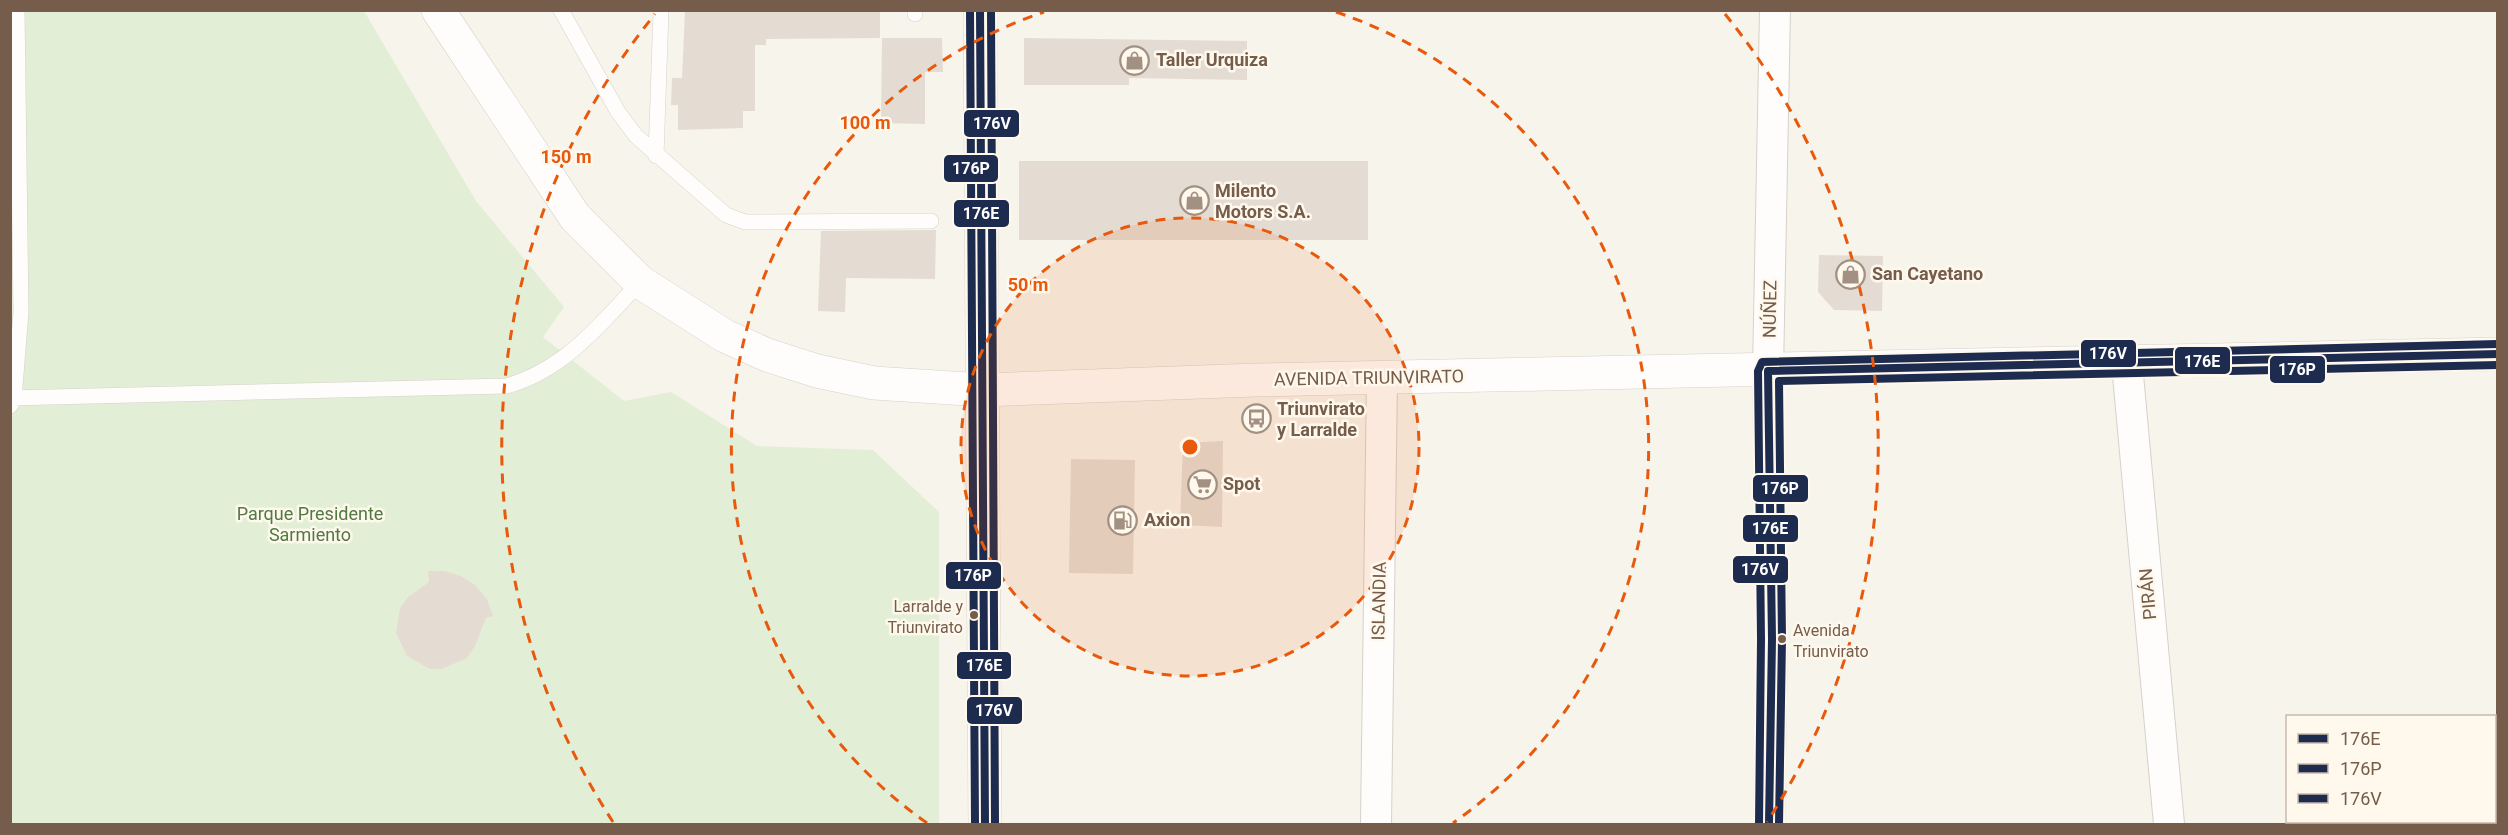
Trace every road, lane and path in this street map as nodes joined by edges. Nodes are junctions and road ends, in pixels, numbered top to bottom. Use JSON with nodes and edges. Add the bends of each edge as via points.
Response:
{"nodes":[{"id":1,"x":17,"y":10,"type":"edge"},
{"id":2,"x":561,"y":10,"type":"edge"},
{"id":3,"x":661,"y":10,"type":"edge"},
{"id":4,"x":980,"y":10,"type":"edge"},
{"id":5,"x":1775,"y":10,"type":"edge"},
{"id":6,"x":447,"y":14,"type":"edge"},
{"id":7,"x":656,"y":156,"type":"junction"},
{"id":8,"x":931,"y":221,"type":"dead end"},
{"id":9,"x":640,"y":282,"type":"junction"},
{"id":10,"x":2498,"y":354,"type":"edge"},
{"id":11,"x":2127,"y":364,"type":"junction"},
{"id":12,"x":1768,"y":371,"type":"junction"},
{"id":13,"x":1382,"y":378,"type":"junction"},
{"id":14,"x":983,"y":390,"type":"junction"},
{"id":15,"x":12,"y":401,"type":"edge"},
{"id":16,"x":985,"y":825,"type":"edge"},
{"id":17,"x":1376,"y":825,"type":"edge"},
{"id":18,"x":1769,"y":825,"type":"edge"},
{"id":19,"x":2169,"y":825,"type":"edge"}],
"edges":[{"from":1,"to":15,"type":"lane","via":[[21,312]]},
{"from":2,"to":7,"type":"lane","via":[[618,112]]},
{"from":3,"to":7,"type":"lane"},
{"from":4,"to":14,"type":"main road"},
{"from":5,"to":12,"type":"street","name":"NÚÑEZ"},
{"from":6,"to":9,"type":"main road","name":"AVENIDA TRIUNVIRATO","via":[[575,217]]},
{"from":7,"to":8,"type":"lane","via":[[713,206],[745,222]]},
{"from":9,"to":14,"type":"main road","name":"AVENIDA TRIUNVIRATO","via":[[725,336],[817,371],[874,383]]},
{"from":9,"to":15,"type":"lane","via":[[568,356],[531,380],[506,386]]},
{"from":10,"to":11,"type":"main road","name":"AVENIDA TRIUNVIRATO"},
{"from":11,"to":12,"type":"main road","name":"AVENIDA TRIUNVIRATO"},
{"from":11,"to":19,"type":"street","name":"PIRÁN"},
{"from":12,"to":13,"type":"main road","name":"AVENIDA TRIUNVIRATO"},
{"from":12,"to":18,"type":"street","name":"NÚÑEZ","via":[[1772,639]]},
{"from":13,"to":14,"type":"main road","name":"AVENIDA TRIUNVIRATO"},
{"from":13,"to":17,"type":"street","name":"ISLANDIA"},
{"from":14,"to":16,"type":"main road"}]}
